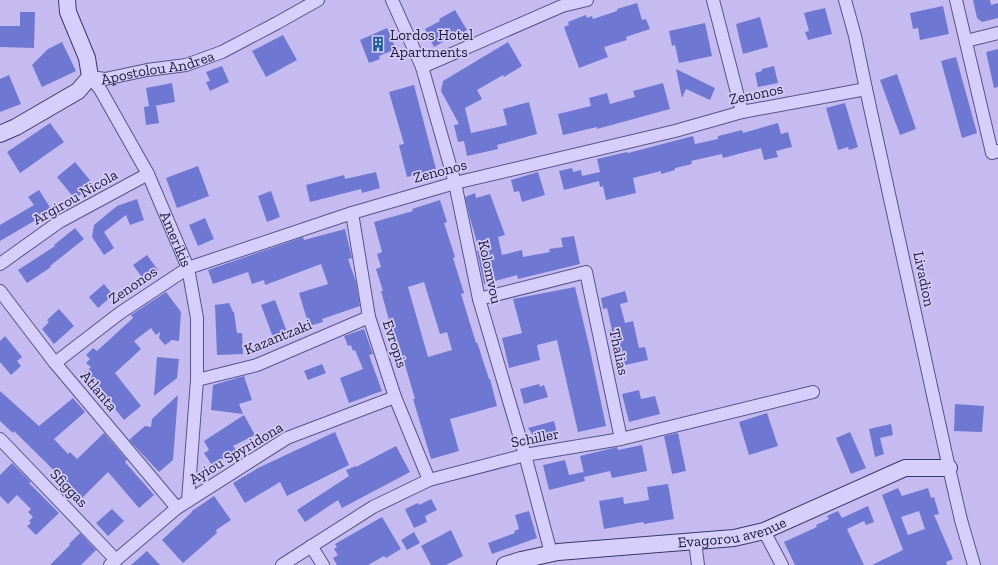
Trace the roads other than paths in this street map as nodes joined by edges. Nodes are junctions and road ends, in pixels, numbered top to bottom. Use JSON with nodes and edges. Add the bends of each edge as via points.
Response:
{"nodes":[{"id":1,"x":67,"y":0,"type":"edge"},
{"id":2,"x":318,"y":0,"type":"edge"},
{"id":3,"x":392,"y":0,"type":"edge"},
{"id":4,"x":586,"y":0,"type":"edge"},
{"id":5,"x":713,"y":0,"type":"edge"},
{"id":6,"x":845,"y":0,"type":"edge"},
{"id":7,"x":956,"y":0,"type":"edge"},
{"id":8,"x":998,"y":33,"type":"edge"},
{"id":9,"x":966,"y":41,"type":"junction"},
{"id":10,"x":422,"y":68,"type":"junction"},
{"id":11,"x":90,"y":77,"type":"junction"},
{"id":12,"x":866,"y":89,"type":"junction"},
{"id":13,"x":742,"y":112,"type":"junction"},
{"id":14,"x":0,"y":134,"type":"edge"},
{"id":15,"x":995,"y":152,"type":"edge"},
{"id":16,"x":148,"y":174,"type":"junction"},
{"id":17,"x":455,"y":183,"type":"junction"},
{"id":18,"x":352,"y":213,"type":"junction"},
{"id":19,"x":0,"y":264,"type":"edge"},
{"id":20,"x":188,"y":268,"type":"junction"},
{"id":21,"x":0,"y":291,"type":"edge"},
{"id":22,"x":479,"y":299,"type":"junction"},
{"id":23,"x":369,"y":317,"type":"junction"},
{"id":24,"x":55,"y":363,"type":"junction"},
{"id":25,"x":196,"y":380,"type":"junction"},
{"id":26,"x":813,"y":392,"type":"dead end"},
{"id":27,"x":396,"y":397,"type":"junction"},
{"id":28,"x":0,"y":439,"type":"edge"},
{"id":29,"x":621,"y":439,"type":"junction"},
{"id":30,"x":525,"y":455,"type":"junction"},
{"id":31,"x":949,"y":468,"type":"junction"},
{"id":32,"x":429,"y":480,"type":"junction"},
{"id":33,"x":188,"y":500,"type":"junction"},
{"id":34,"x":177,"y":508,"type":"junction"},
{"id":35,"x":764,"y":531,"type":"junction"},
{"id":36,"x":695,"y":542,"type":"junction"},
{"id":37,"x":311,"y":546,"type":"junction"},
{"id":38,"x":551,"y":553,"type":"junction"},
{"id":39,"x":113,"y":562,"type":"edge"},
{"id":40,"x":282,"y":565,"type":"edge"},
{"id":41,"x":323,"y":565,"type":"edge"},
{"id":42,"x":505,"y":565,"type":"edge"},
{"id":43,"x":698,"y":565,"type":"edge"},
{"id":44,"x":782,"y":565,"type":"edge"},
{"id":45,"x":974,"y":565,"type":"edge"}],
"edges":[{"from":1,"to":11,"type":"street","name":"Amerikis","via":[[68,12],[87,58]]},
{"from":2,"to":11,"type":"street","name":"Apostolou Andrea","via":[[222,52],[186,65],[105,79]]},
{"from":3,"to":10,"type":"street","name":"Kolomvou"},
{"from":4,"to":10,"type":"street","via":[[562,6]]},
{"from":5,"to":13,"type":"street"},
{"from":6,"to":12,"type":"street","name":"Livadion"},
{"from":7,"to":9,"type":"street"},
{"from":8,"to":9,"type":"street"},
{"from":9,"to":15,"type":"street"},
{"from":10,"to":17,"type":"street","name":"Kolomvou"},
{"from":11,"to":14,"type":"street","name":"Apostolou Andrea","via":[[78,90]]},
{"from":11,"to":16,"type":"street","name":"Amerikis","via":[[100,89]]},
{"from":12,"to":13,"type":"street","name":"Zenonos"},
{"from":12,"to":31,"type":"street","name":"Livadion"},
{"from":13,"to":17,"type":"street","name":"Zenonos","via":[[675,131]]},
{"from":16,"to":19,"type":"street","name":"Argirou Nicola","via":[[59,222]]},
{"from":16,"to":20,"type":"street","name":"Amerikis"},
{"from":17,"to":18,"type":"street","name":"Zenonos"},
{"from":17,"to":22,"type":"street","name":"Kolomvou"},
{"from":18,"to":20,"type":"street","name":"Zenonos"},
{"from":18,"to":23,"type":"street","name":"Evropis"},
{"from":20,"to":24,"type":"street","name":"Zenonos","via":[[120,313]]},
{"from":20,"to":25,"type":"street","name":"Amerikis","via":[[197,318]]},
{"from":21,"to":24,"type":"street","name":"Atlanta"},
{"from":22,"to":29,"type":"street","name":"Thalias","via":[[586,272]]},
{"from":22,"to":30,"type":"street","name":"Kolomvou"},
{"from":23,"to":25,"type":"street","name":"Kazantzaki","via":[[257,365]]},
{"from":23,"to":27,"type":"street","name":"Evropis"},
{"from":24,"to":34,"type":"street","name":"Atlanta"},
{"from":25,"to":33,"type":"street","name":"Amerikis"},
{"from":26,"to":29,"type":"street","name":"Schiller"},
{"from":27,"to":32,"type":"street","name":"Evropis"},
{"from":27,"to":33,"type":"street","name":"Ayiou Spyridona","via":[[287,438]]},
{"from":28,"to":39,"type":"street","name":"Sfiggas"},
{"from":29,"to":30,"type":"street","name":"Schiller"},
{"from":30,"to":32,"type":"street","name":"Schiller"},
{"from":30,"to":38,"type":"street","name":"Kolomvou"},
{"from":31,"to":35,"type":"street","name":"Evagorou avenue","via":[[905,468]]},
{"from":31,"to":45,"type":"street","name":"Livadion"},
{"from":32,"to":37,"type":"street","name":"Schiller","via":[[373,507]]},
{"from":33,"to":34,"type":"street","name":"Ayiou Spyridona"},
{"from":34,"to":39,"type":"street","name":"Ayiou Spyridona"},
{"from":35,"to":36,"type":"street","name":"Evagorou avenue","via":[[734,538]]},
{"from":35,"to":44,"type":"street"},
{"from":36,"to":38,"type":"street","name":"Evagorou avenue"},
{"from":36,"to":43,"type":"street"},
{"from":37,"to":40,"type":"street","name":"Schiller"},
{"from":37,"to":41,"type":"street"},
{"from":38,"to":42,"type":"street","name":"Evagorou avenue"}]}
